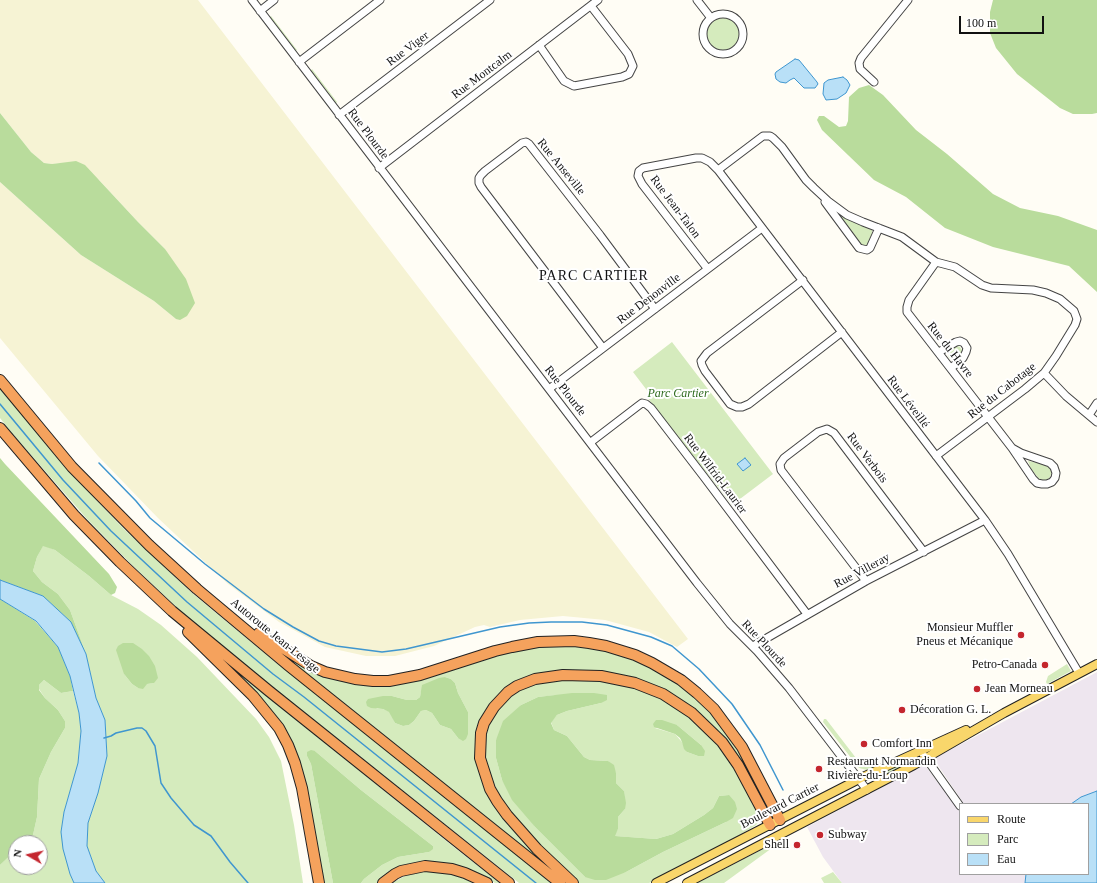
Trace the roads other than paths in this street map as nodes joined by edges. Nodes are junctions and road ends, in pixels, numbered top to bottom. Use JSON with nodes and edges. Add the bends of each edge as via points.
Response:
{"nodes":[{"id":1,"x":252,"y":0,"type":"edge"},
{"id":2,"x":274,"y":0,"type":"edge"},
{"id":3,"x":380,"y":0,"type":"edge"},
{"id":4,"x":490,"y":0,"type":"edge"},
{"id":5,"x":598,"y":0,"type":"edge"},
{"id":6,"x":697,"y":0,"type":"edge"},
{"id":7,"x":904,"y":2,"type":"edge"},
{"id":8,"x":590,"y":6,"type":"junction"},
{"id":9,"x":260,"y":11,"type":"junction"},
{"id":10,"x":711,"y":18,"type":"junction"},
{"id":11,"x":539,"y":46,"type":"junction"},
{"id":12,"x":299,"y":62,"type":"junction"},
{"id":13,"x":874,"y":82,"type":"dead end"},
{"id":14,"x":340,"y":115,"type":"junction"},
{"id":15,"x":702,"y":158,"type":"joint"},
{"id":16,"x":380,"y":168,"type":"junction"},
{"id":17,"x":718,"y":170,"type":"junction"},
{"id":18,"x":821,"y":195,"type":"junction"},
{"id":19,"x":762,"y":228,"type":"junction"},
{"id":20,"x":879,"y":228,"type":"junction"},
{"id":21,"x":936,"y":262,"type":"junction"},
{"id":22,"x":707,"y":268,"type":"junction"},
{"id":23,"x":803,"y":280,"type":"junction"},
{"id":24,"x":655,"y":308,"type":"junction"},
{"id":25,"x":842,"y":332,"type":"junction"},
{"id":26,"x":604,"y":348,"type":"junction"},
{"id":27,"x":939,"y":352,"type":"junction"},
{"id":28,"x":951,"y":368,"type":"junction"},
{"id":29,"x":1044,"y":373,"type":"junction"},
{"id":30,"x":0,"y":380,"type":"edge"},
{"id":31,"x":550,"y":389,"type":"junction"},
{"id":32,"x":1097,"y":403,"type":"edge"},
{"id":33,"x":1089,"y":415,"type":"junction"},
{"id":34,"x":988,"y":417,"type":"junction"},
{"id":35,"x":1097,"y":422,"type":"edge"},
{"id":36,"x":0,"y":428,"type":"edge"},
{"id":37,"x":591,"y":442,"type":"junction"},
{"id":38,"x":1012,"y":448,"type":"junction"},
{"id":39,"x":936,"y":456,"type":"junction"},
{"id":40,"x":985,"y":520,"type":"junction"},
{"id":41,"x":924,"y":552,"type":"junction"},
{"id":42,"x":120,"y":562,"type":"junction"},
{"id":43,"x":866,"y":581,"type":"junction"},
{"id":44,"x":197,"y":589,"type":"junction"},
{"id":45,"x":807,"y":614,"type":"junction"},
{"id":46,"x":752,"y":646,"type":"junction"},
{"id":47,"x":1097,"y":664,"type":"edge"},
{"id":48,"x":1079,"y":673,"type":"junction"},
{"id":49,"x":1004,"y":713,"type":"junction"},
{"id":50,"x":921,"y":750,"type":"junction"},
{"id":51,"x":925,"y":759,"type":"junction"},
{"id":52,"x":859,"y":779,"type":"junction"},
{"id":53,"x":867,"y":790,"type":"junction"},
{"id":54,"x":959,"y":805,"type":"edge"},
{"id":55,"x":780,"y":820,"type":"junction"},
{"id":56,"x":770,"y":825,"type":"junction"},
{"id":57,"x":785,"y":832,"type":"junction"},
{"id":58,"x":776,"y":837,"type":"junction"},
{"id":59,"x":320,"y":883,"type":"edge"},
{"id":60,"x":383,"y":883,"type":"edge"},
{"id":61,"x":487,"y":883,"type":"edge"},
{"id":62,"x":509,"y":883,"type":"edge"},
{"id":63,"x":560,"y":883,"type":"edge"},
{"id":64,"x":573,"y":883,"type":"edge"},
{"id":65,"x":656,"y":883,"type":"edge"},
{"id":66,"x":687,"y":883,"type":"edge"}],
"edges":[{"from":1,"to":9,"type":"street","name":"Rue Plourde"},
{"from":2,"to":9,"type":"street"},
{"from":3,"to":12,"type":"street"},
{"from":4,"to":14,"type":"street","name":"Rue Viger"},
{"from":5,"to":8,"type":"street","name":"Rue Montcalm"},
{"from":6,"to":10,"type":"street"},
{"from":7,"to":13,"type":"street","via":[[862,55],[860,69]]},
{"from":8,"to":11,"type":"street","name":"Rue Montcalm"},
{"from":8,"to":11,"type":"street","via":[[628,54],[632,66],[629,74],[574,86],[564,80]]},
{"from":9,"to":12,"type":"street","name":"Rue Plourde"},
{"from":10,"to":10,"type":"street","via":[[703,31],[706,46],[720,54],[734,50],[742,37],[742,29],[738,22],[726,14]]},
{"from":11,"to":16,"type":"street","name":"Rue Montcalm"},
{"from":12,"to":14,"type":"street","name":"Rue Plourde"},
{"from":14,"to":16,"type":"street","name":"Rue Plourde"},
{"from":15,"to":17,"type":"street","name":"Rue Léveillé"},
{"from":15,"to":22,"type":"street","name":"Rue Jean-Talon","via":[[643,168],[638,176]]},
{"from":16,"to":31,"type":"street","name":"Rue Plourde"},
{"from":17,"to":18,"type":"street","name":"Rue du Cabotage","via":[[763,136],[770,136]]},
{"from":17,"to":19,"type":"street","name":"Rue Léveillé"},
{"from":18,"to":20,"type":"street","name":"Rue du Cabotage","via":[[847,215]]},
{"from":18,"to":20,"type":"street","name":"Rue du Cabotage","via":[[859,248],[870,248]]},
{"from":19,"to":22,"type":"street","name":"Rue Denonville"},
{"from":19,"to":23,"type":"street","name":"Rue Léveillé"},
{"from":20,"to":21,"type":"street","name":"Rue du Cabotage","via":[[902,237]]},
{"from":21,"to":27,"type":"street","name":"Rue du Havre","via":[[909,300],[907,307],[911,317]]},
{"from":21,"to":29,"type":"street","name":"Rue du Cabotage","via":[[955,267],[977,282],[992,288],[1046,293],[1060,299],[1074,311],[1075,325]]},
{"from":22,"to":24,"type":"street","name":"Rue Denonville"},
{"from":23,"to":25,"type":"street","name":"Rue Léveillé"},
{"from":23,"to":25,"type":"street","via":[[707,353],[701,361],[705,371],[730,404],[742,407]]},
{"from":24,"to":26,"type":"street","name":"Rue Denonville"},
{"from":24,"to":26,"type":"street","name":"Rue Anseville","via":[[530,144],[522,143],[485,171],[479,178],[481,187]]},
{"from":25,"to":39,"type":"street","name":"Rue Léveillé"},
{"from":26,"to":31,"type":"street","name":"Rue Denonville"},
{"from":27,"to":28,"type":"street","name":"Rue du Havre"},
{"from":27,"to":28,"type":"street","via":[[956,342],[964,343],[967,348],[963,358]]},
{"from":28,"to":34,"type":"street","name":"Rue du Havre"},
{"from":29,"to":33,"type":"street"},
{"from":29,"to":34,"type":"street","name":"Rue du Cabotage"},
{"from":30,"to":44,"type":"highway","name":"Autoroute Jean-Lesage","via":[[72,467],[149,545]]},
{"from":31,"to":37,"type":"street","name":"Rue Plourde"},
{"from":32,"to":33,"type":"street"},
{"from":33,"to":35,"type":"street"},
{"from":34,"to":38,"type":"street","name":"Rue du Havre"},
{"from":34,"to":39,"type":"street","name":"Rue du Cabotage"},
{"from":36,"to":42,"type":"highway","via":[[54,492]]},
{"from":37,"to":45,"type":"street","name":"Rue Wilfrid-Laurier","via":[[642,403],[646,404]]},
{"from":37,"to":46,"type":"street","name":"Rue Plourde","via":[[730,624]]},
{"from":38,"to":38,"type":"street","name":"Rue du Havre","via":[[1037,483],[1047,484],[1055,478],[1056,473],[1050,464]]},
{"from":39,"to":40,"type":"street","name":"Rue Léveillé"},
{"from":40,"to":41,"type":"street","name":"Rue Villeray"},
{"from":40,"to":48,"type":"street","name":"Rue Léveillé"},
{"from":41,"to":43,"type":"street","name":"Rue Villeray"},
{"from":41,"to":43,"type":"street","name":"Rue Verbois","via":[[834,433],[828,429],[818,432],[784,458],[780,470]]},
{"from":42,"to":59,"type":"highway","via":[[253,696],[278,728],[292,753],[298,772]]},
{"from":42,"to":62,"type":"highway","via":[[172,611],[226,656]]},
{"from":43,"to":45,"type":"street","name":"Rue Villeray"},
{"from":44,"to":55,"type":"highway","via":[[259,634],[311,666],[356,679],[374,681],[420,676],[512,647],[538,642],[589,643],[635,655],[681,680],[714,709],[742,747]]},
{"from":44,"to":63,"type":"highway","name":"Autoroute Jean-Lesage"},
{"from":45,"to":46,"type":"street","name":"Rue Villeray"},
{"from":46,"to":52,"type":"street","name":"Rue Plourde","via":[[789,688]]},
{"from":47,"to":48,"type":"main road","name":"Boulevard Cartier"},
{"from":48,"to":49,"type":"main road","name":"Boulevard Cartier"},
{"from":49,"to":50,"type":"main road","name":"Boulevard Cartier"},
{"from":49,"to":51,"type":"main road","name":"Boulevard Cartier"},
{"from":50,"to":51,"type":"street"},
{"from":50,"to":52,"type":"main road","name":"Boulevard Cartier"},
{"from":51,"to":53,"type":"main road","name":"Boulevard Cartier"},
{"from":51,"to":54,"type":"street"},
{"from":52,"to":53,"type":"street","name":"Rue Plourde"},
{"from":52,"to":55,"type":"main road","name":"Boulevard Cartier"},
{"from":53,"to":57,"type":"main road","name":"Boulevard Cartier"},
{"from":55,"to":56,"type":"main road","name":"Boulevard Cartier"},
{"from":55,"to":57,"type":"main road"},
{"from":56,"to":58,"type":"main road"},
{"from":56,"to":64,"type":"highway","via":[[738,765],[722,742],[692,713],[664,694],[634,683],[601,676],[563,674],[535,679],[517,686],[494,706],[481,733],[480,758],[490,788],[504,811],[537,849]]},
{"from":56,"to":65,"type":"main road","name":"Boulevard Cartier"},
{"from":57,"to":58,"type":"main road","name":"Boulevard Cartier"},
{"from":58,"to":66,"type":"main road","name":"Boulevard Cartier"},
{"from":60,"to":61,"type":"highway","via":[[401,871],[425,866],[452,869]]}]}
